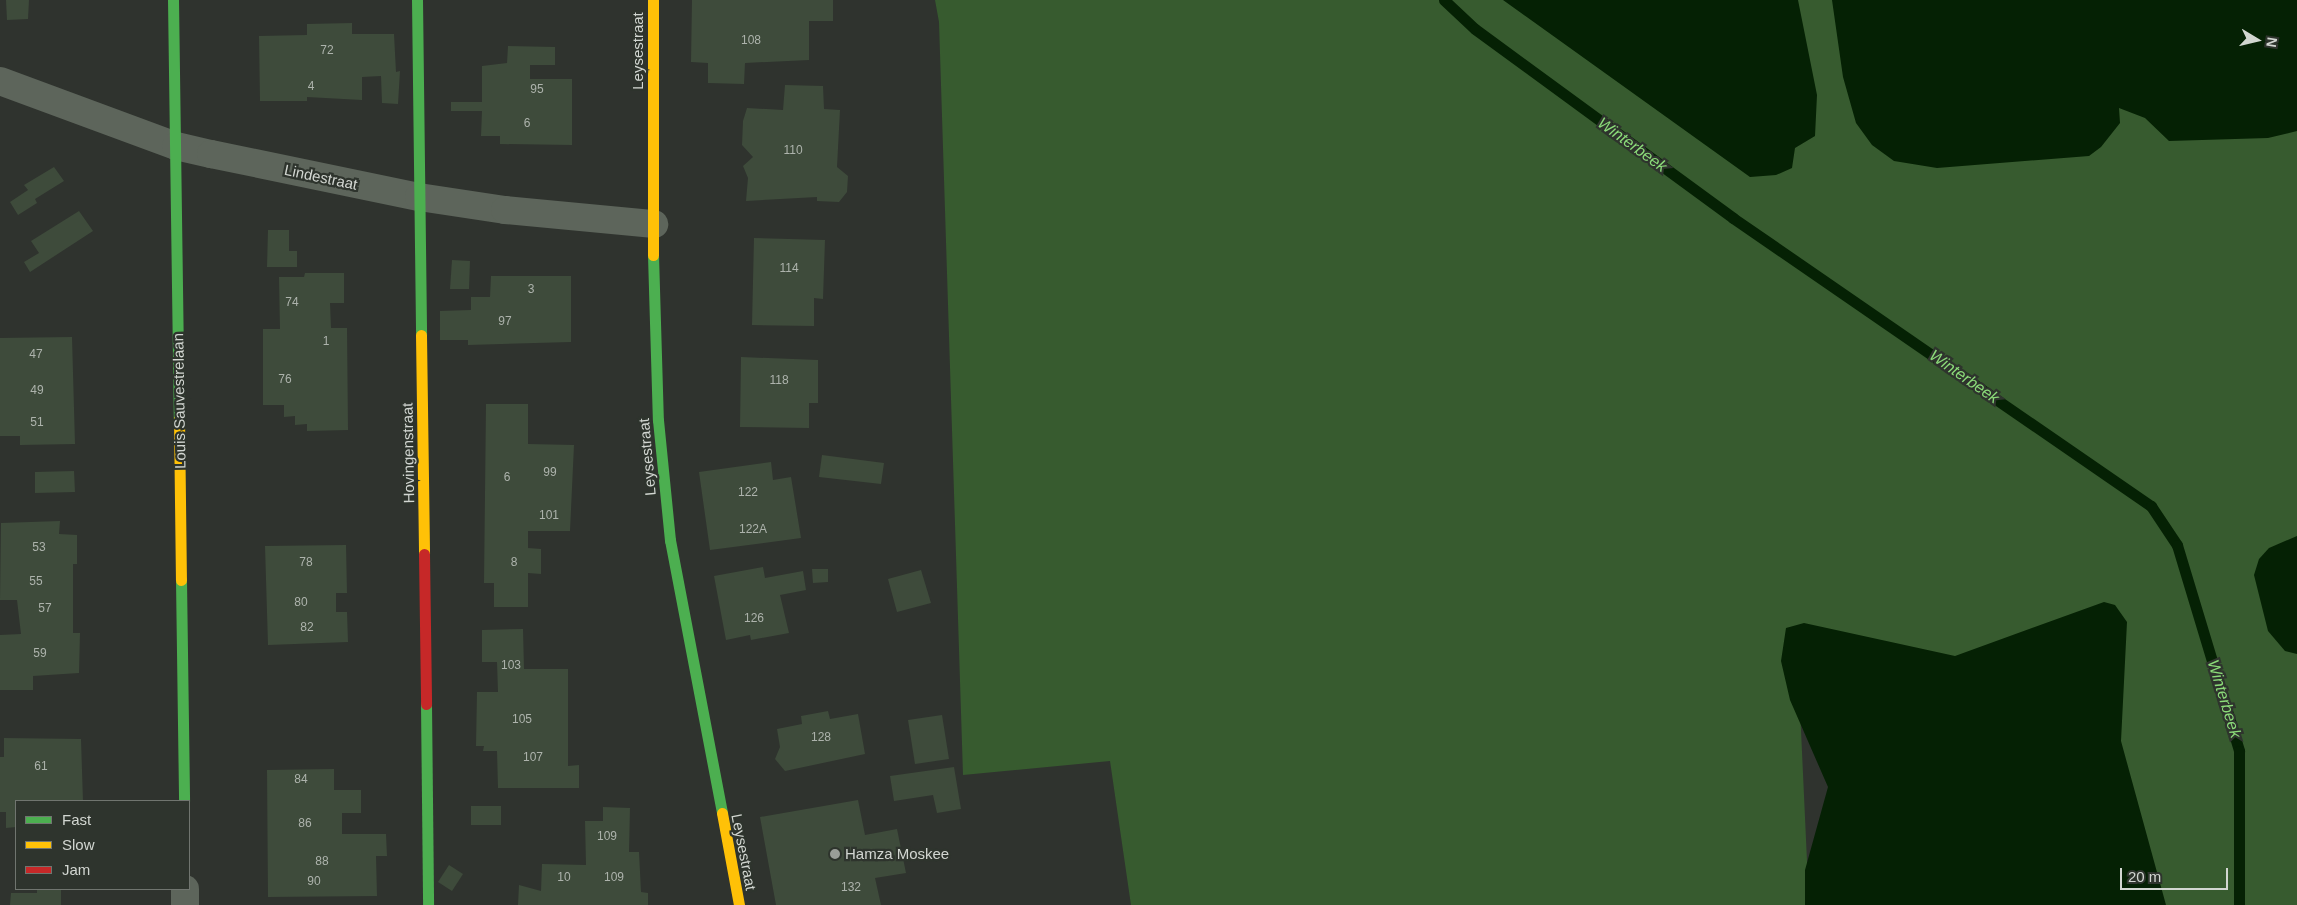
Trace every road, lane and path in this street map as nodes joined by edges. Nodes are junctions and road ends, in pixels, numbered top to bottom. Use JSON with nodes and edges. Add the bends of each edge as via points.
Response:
{"nodes":[{"id":1,"x":173,"y":0,"type":"edge"},
{"id":2,"x":417,"y":0,"type":"edge"},
{"id":3,"x":653,"y":0,"type":"edge"},
{"id":4,"x":0,"y":81,"type":"edge"},
{"id":5,"x":176,"y":146,"type":"junction"},
{"id":6,"x":419,"y":197,"type":"junction"},
{"id":7,"x":654,"y":224,"type":"junction"},
{"id":8,"x":184,"y":800,"type":"edge"},
{"id":9,"x":185,"y":890,"type":"edge"},
{"id":10,"x":185,"y":905,"type":"edge"},
{"id":11,"x":428,"y":905,"type":"edge"},
{"id":12,"x":739,"y":905,"type":"edge"}],
"edges":[{"from":1,"to":5,"type":"street","name":"Louis Sauvestrelaan"},
{"from":2,"to":6,"type":"street","name":"Hovingenstraat"},
{"from":3,"to":7,"type":"street","name":"Leysestraat"},
{"from":4,"to":5,"type":"street","name":"Lindestraat"},
{"from":5,"to":6,"type":"street","name":"Lindestraat"},
{"from":5,"to":8,"type":"street","name":"Louis Sauvestrelaan"},
{"from":6,"to":7,"type":"street","name":"Lindestraat","via":[[505,210]]},
{"from":6,"to":11,"type":"street","name":"Hovingenstraat"},
{"from":7,"to":12,"type":"street","name":"Leysestraat","via":[[653,322],[658,420],[670,540]]},
{"from":9,"to":10,"type":"street"}]}
